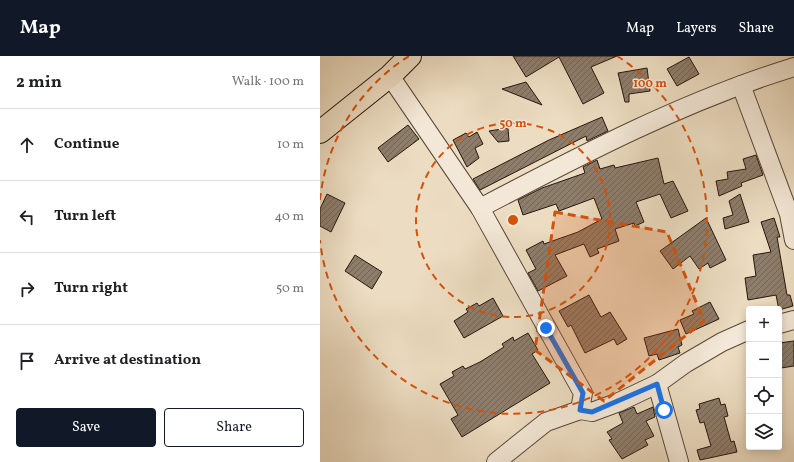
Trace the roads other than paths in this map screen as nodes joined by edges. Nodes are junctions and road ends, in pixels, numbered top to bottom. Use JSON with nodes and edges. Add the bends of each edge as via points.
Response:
{"nodes":[{"id":1,"x":410,"y":56,"type":"edge"},
{"id":2,"x":794,"y":67,"type":"edge"},
{"id":3,"x":390,"y":76,"type":"junction"},
{"id":4,"x":740,"y":85,"type":"junction"},
{"id":5,"x":320,"y":132,"type":"edge"},
{"id":6,"x":480,"y":208,"type":"junction"},
{"id":7,"x":792,"y":214,"type":"edge"},
{"id":8,"x":794,"y":240,"type":"edge"},
{"id":9,"x":794,"y":320,"type":"edge"},
{"id":10,"x":782,"y":323,"type":"edge"},
{"id":11,"x":746,"y":331,"type":"edge"},
{"id":12,"x":657,"y":384,"type":"junction"},
{"id":13,"x":580,"y":410,"type":"junction"},
{"id":14,"x":496,"y":462,"type":"edge"},
{"id":15,"x":679,"y":462,"type":"edge"}],
"edges":[{"from":1,"to":3,"type":"highway"},
{"from":2,"to":4,"type":"street"},
{"from":3,"to":5,"type":"highway"},
{"from":3,"to":6,"type":"street"},
{"from":4,"to":6,"type":"street","via":[[572,160]]},
{"from":4,"to":7,"type":"street"},
{"from":6,"to":13,"type":"street","via":[[583,393]]},
{"from":7,"to":8,"type":"street"},
{"from":9,"to":10,"type":"street"},
{"from":11,"to":12,"type":"street","via":[[716,345]]},
{"from":12,"to":13,"type":"street","via":[[592,412]]},
{"from":12,"to":15,"type":"street"},
{"from":13,"to":14,"type":"street","via":[[546,422]]}]}
